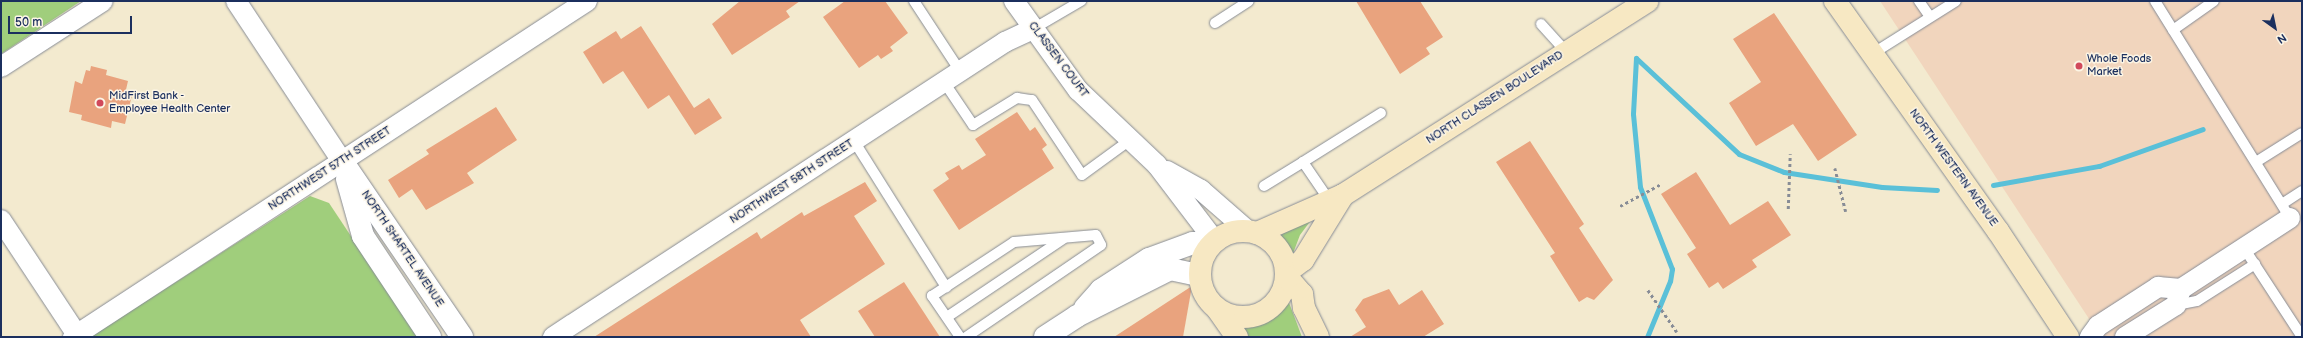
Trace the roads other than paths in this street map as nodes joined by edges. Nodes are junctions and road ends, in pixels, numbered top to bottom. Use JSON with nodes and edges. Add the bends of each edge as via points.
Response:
{"nodes":[{"id":1,"x":103,"y":1,"type":"edge"},
{"id":2,"x":236,"y":1,"type":"edge"},
{"id":3,"x":587,"y":1,"type":"edge"},
{"id":4,"x":914,"y":1,"type":"edge"},
{"id":5,"x":1014,"y":1,"type":"edge"},
{"id":6,"x":1081,"y":1,"type":"edge"},
{"id":7,"x":1249,"y":1,"type":"edge"},
{"id":8,"x":1647,"y":1,"type":"edge"},
{"id":9,"x":1835,"y":1,"type":"edge"},
{"id":10,"x":1919,"y":1,"type":"edge"},
{"id":11,"x":1956,"y":1,"type":"edge"},
{"id":12,"x":2155,"y":1,"type":"edge"},
{"id":13,"x":2214,"y":1,"type":"edge"},
{"id":14,"x":1930,"y":17,"type":"junction"},
{"id":15,"x":1215,"y":23,"type":"dead end"},
{"id":16,"x":1541,"y":24,"type":"dead end"},
{"id":17,"x":1033,"y":29,"type":"junction"},
{"id":18,"x":2173,"y":30,"type":"junction"},
{"id":19,"x":1566,"y":52,"type":"junction"},
{"id":20,"x":1872,"y":54,"type":"junction"},
{"id":21,"x":1,"y":67,"type":"edge"},
{"id":22,"x":960,"y":71,"type":"junction"},
{"id":23,"x":944,"y":82,"type":"junction"},
{"id":24,"x":1381,"y":113,"type":"dead end"},
{"id":25,"x":2302,"y":133,"type":"edge"},
{"id":26,"x":1130,"y":140,"type":"junction"},
{"id":27,"x":854,"y":141,"type":"junction"},
{"id":28,"x":342,"y":161,"type":"junction"},
{"id":29,"x":1303,"y":162,"type":"junction"},
{"id":30,"x":2256,"y":162,"type":"junction"},
{"id":31,"x":1157,"y":165,"type":"junction"},
{"id":32,"x":1264,"y":186,"type":"dead end"},
{"id":33,"x":2302,"y":192,"type":"edge"},
{"id":34,"x":1336,"y":197,"type":"junction"},
{"id":35,"x":2286,"y":211,"type":"junction"},
{"id":36,"x":1,"y":220,"type":"edge"},
{"id":37,"x":1252,"y":232,"type":"junction"},
{"id":38,"x":1065,"y":238,"type":"junction"},
{"id":39,"x":1214,"y":242,"type":"junction"},
{"id":40,"x":2244,"y":248,"type":"junction"},
{"id":41,"x":2255,"y":264,"type":"junction"},
{"id":42,"x":1199,"y":275,"type":"junction"},
{"id":43,"x":1287,"y":275,"type":"junction"},
{"id":44,"x":946,"y":286,"type":"junction"},
{"id":45,"x":2179,"y":297,"type":"junction"},
{"id":46,"x":1218,"y":310,"type":"junction"},
{"id":47,"x":1077,"y":316,"type":"junction"},
{"id":48,"x":947,"y":317,"type":"junction"},
{"id":49,"x":75,"y":336,"type":"edge"},
{"id":50,"x":430,"y":337,"type":"edge"},
{"id":51,"x":462,"y":337,"type":"edge"},
{"id":52,"x":553,"y":337,"type":"edge"},
{"id":53,"x":960,"y":337,"type":"edge"},
{"id":54,"x":966,"y":337,"type":"edge"},
{"id":55,"x":1045,"y":337,"type":"edge"},
{"id":56,"x":1237,"y":337,"type":"edge"},
{"id":57,"x":1318,"y":337,"type":"edge"},
{"id":58,"x":2068,"y":337,"type":"edge"},
{"id":59,"x":2090,"y":337,"type":"edge"},
{"id":60,"x":2125,"y":337,"type":"edge"},
{"id":61,"x":2302,"y":337,"type":"edge"}],
"edges":[{"from":1,"to":21,"type":"street"},
{"from":2,"to":28,"type":"street","name":"NORTH SHARTEL AVENUE"},
{"from":3,"to":28,"type":"street","name":"NORTHWEST 57TH STREET"},
{"from":4,"to":22,"type":"lane"},
{"from":5,"to":17,"type":"street","name":"CLASSEN COURT"},
{"from":6,"to":17,"type":"lane"},
{"from":7,"to":15,"type":"lane"},
{"from":8,"to":19,"type":"main road","name":"NORTH CLASSEN BOULEVARD"},
{"from":9,"to":20,"type":"main road","name":"NORTH WESTERN AVENUE"},
{"from":10,"to":14,"type":"lane"},
{"from":11,"to":14,"type":"lane"},
{"from":12,"to":18,"type":"lane"},
{"from":13,"to":18,"type":"lane"},
{"from":14,"to":20,"type":"lane"},
{"from":16,"to":19,"type":"lane"},
{"from":17,"to":22,"type":"street","name":"NORTHWEST 58TH STREET","via":[[1005,42]]},
{"from":17,"to":26,"type":"street","name":"CLASSEN COURT","via":[[1078,90]]},
{"from":18,"to":30,"type":"lane"},
{"from":19,"to":34,"type":"main road","name":"NORTH CLASSEN BOULEVARD"},
{"from":20,"to":58,"type":"main road","name":"NORTH WESTERN AVENUE","via":[[1998,231]]},
{"from":22,"to":23,"type":"street","name":"NORTHWEST 58TH STREET"},
{"from":23,"to":26,"type":"lane","via":[[973,125],[1017,98],[1032,100],[1082,175]]},
{"from":23,"to":27,"type":"street","name":"NORTHWEST 58TH STREET"},
{"from":24,"to":29,"type":"lane"},
{"from":25,"to":30,"type":"lane"},
{"from":26,"to":31,"type":"street","name":"CLASSEN COURT"},
{"from":27,"to":44,"type":"lane"},
{"from":27,"to":52,"type":"street","name":"NORTHWEST 58TH STREET"},
{"from":28,"to":49,"type":"street","name":"NORTHWEST 57TH STREET"},
{"from":28,"to":50,"type":"street","name":"NORTH SHARTEL AVENUE","via":[[363,236]]},
{"from":28,"to":51,"type":"street","name":"NORTH SHARTEL AVENUE"},
{"from":29,"to":32,"type":"lane"},
{"from":29,"to":34,"type":"lane"},
{"from":30,"to":35,"type":"lane"},
{"from":31,"to":37,"type":"street","name":"CLASSEN COURT","via":[[1201,190]]},
{"from":31,"to":39,"type":"street","name":"CLASSEN COURT"},
{"from":33,"to":35,"type":"lane"},
{"from":34,"to":37,"type":"main road","name":"NORTH CLASSEN BOULEVARD"},
{"from":34,"to":43,"type":"main road","name":"NORTH CLASSEN BOULEVARD","via":[[1303,260]]},
{"from":35,"to":40,"type":"street"},
{"from":36,"to":49,"type":"street"},
{"from":37,"to":39,"type":"main road","name":"NORTH CLASSEN BOULEVARD","via":[[1233,232]]},
{"from":37,"to":43,"type":"main road","via":[[1276,245]]},
{"from":38,"to":44,"type":"lane","via":[[1014,242]]},
{"from":38,"to":48,"type":"lane"},
{"from":38,"to":54,"type":"lane","via":[[1096,235],[1101,245]]},
{"from":39,"to":42,"type":"main road","via":[[1202,258]]},
{"from":39,"to":47,"type":"street","via":[[1193,243],[1149,259],[1101,290]]},
{"from":40,"to":41,"type":"lane"},
{"from":40,"to":45,"type":"street"},
{"from":41,"to":45,"type":"lane","via":[[2197,302]]},
{"from":41,"to":61,"type":"lane"},
{"from":42,"to":46,"type":"main road","via":[[1205,295]]},
{"from":42,"to":47,"type":"street","via":[[1170,269]]},
{"from":43,"to":46,"type":"main road","via":[[1280,299],[1262,313],[1240,318]]},
{"from":43,"to":57,"type":"main road","via":[[1302,294],[1304,308]]},
{"from":44,"to":48,"type":"lane","via":[[932,296]]},
{"from":45,"to":59,"type":"street","via":[[2158,287],[2098,326]]},
{"from":45,"to":60,"type":"street"},
{"from":46,"to":56,"type":"main road"},
{"from":47,"to":55,"type":"street"},
{"from":48,"to":53,"type":"lane"}]}
